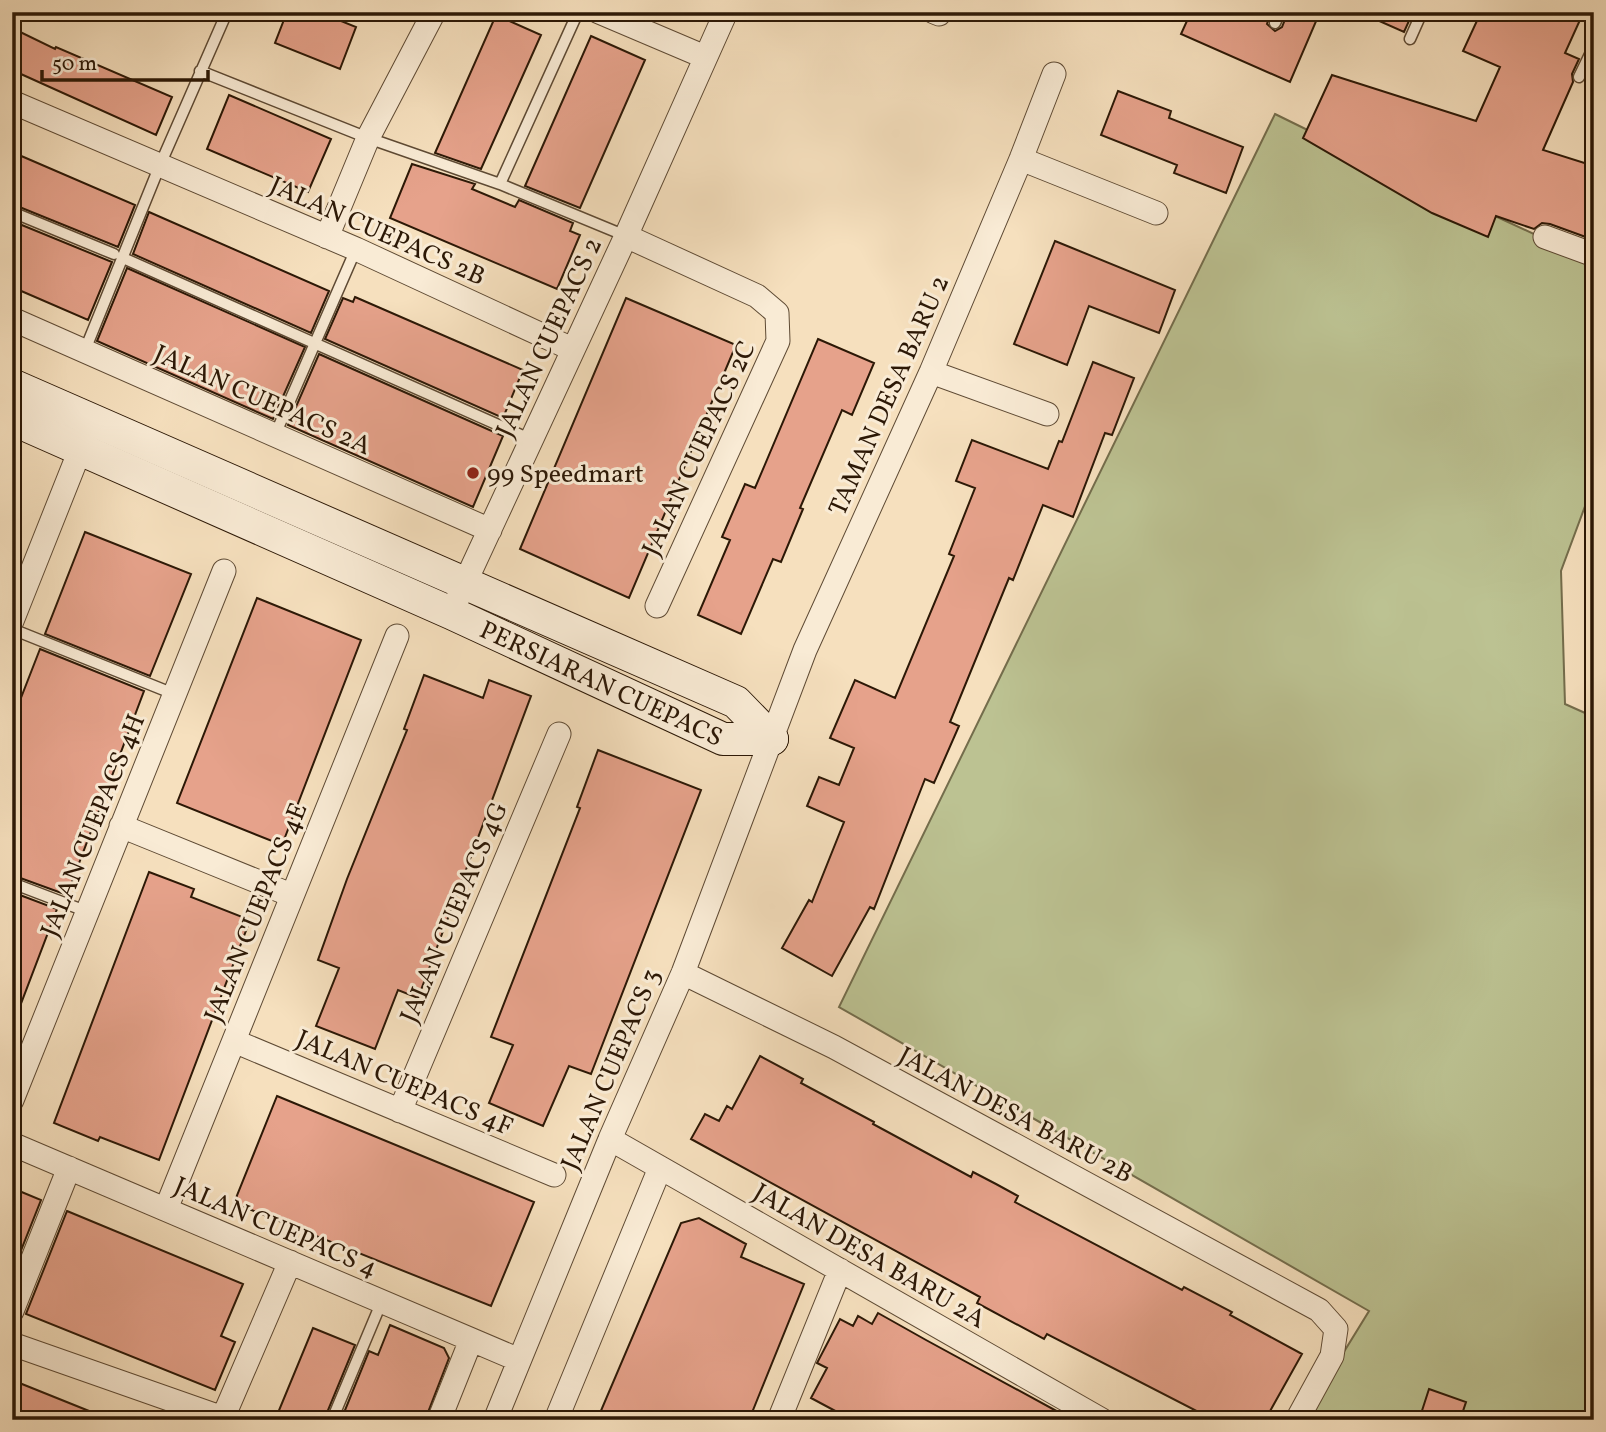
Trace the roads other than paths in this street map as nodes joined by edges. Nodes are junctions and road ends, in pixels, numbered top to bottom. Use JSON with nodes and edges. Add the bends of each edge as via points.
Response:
{"nodes":[{"id":1,"x":227,"y":12,"type":"edge"},
{"id":2,"x":434,"y":12,"type":"edge"},
{"id":3,"x":578,"y":12,"type":"edge"},
{"id":4,"x":599,"y":12,"type":"edge"},
{"id":5,"x":726,"y":12,"type":"edge"},
{"id":6,"x":1280,"y":12,"type":"edge"},
{"id":7,"x":1422,"y":12,"type":"edge"},
{"id":8,"x":1275,"y":23,"type":"dead end"},
{"id":9,"x":1410,"y":39,"type":"dead end"},
{"id":10,"x":1594,"y":46,"type":"edge"},
{"id":11,"x":705,"y":57,"type":"junction"},
{"id":12,"x":201,"y":71,"type":"junction"},
{"id":13,"x":1054,"y":74,"type":"dead end"},
{"id":14,"x":1579,"y":77,"type":"dead end"},
{"id":15,"x":12,"y":102,"type":"edge"},
{"id":16,"x":368,"y":138,"type":"junction"},
{"id":17,"x":1021,"y":159,"type":"junction"},
{"id":18,"x":160,"y":164,"type":"junction"},
{"id":19,"x":500,"y":184,"type":"junction"},
{"id":20,"x":12,"y":212,"type":"edge"},
{"id":21,"x":1156,"y":213,"type":"dead end"},
{"id":22,"x":626,"y":236,"type":"junction"},
{"id":23,"x":327,"y":237,"type":"junction"},
{"id":24,"x":1545,"y":237,"type":"dead end"},
{"id":25,"x":356,"y":249,"type":"junction"},
{"id":26,"x":1594,"y":255,"type":"edge"},
{"id":27,"x":118,"y":256,"type":"junction"},
{"id":28,"x":12,"y":319,"type":"edge"},
{"id":29,"x":315,"y":343,"type":"junction"},
{"id":30,"x":572,"y":349,"type":"junction"},
{"id":31,"x":85,"y":350,"type":"junction"},
{"id":32,"x":931,"y":372,"type":"junction"},
{"id":33,"x":12,"y":385,"type":"edge"},
{"id":34,"x":1047,"y":414,"type":"dead end"},
{"id":35,"x":12,"y":419,"type":"edge"},
{"id":36,"x":86,"y":434,"type":"junction"},
{"id":37,"x":275,"y":435,"type":"junction"},
{"id":38,"x":531,"y":440,"type":"junction"},
{"id":39,"x":490,"y":530,"type":"junction"},
{"id":40,"x":223,"y":571,"type":"dead end"},
{"id":41,"x":465,"y":582,"type":"junction"},
{"id":42,"x":657,"y":606,"type":"dead end"},
{"id":43,"x":451,"y":613,"type":"junction"},
{"id":44,"x":12,"y":621,"type":"edge"},
{"id":45,"x":12,"y":629,"type":"edge"},
{"id":46,"x":397,"y":636,"type":"dead end"},
{"id":47,"x":174,"y":694,"type":"junction"},
{"id":48,"x":559,"y":734,"type":"dead end"},
{"id":49,"x":772,"y":739,"type":"junction"},
{"id":50,"x":121,"y":827,"type":"junction"},
{"id":51,"x":12,"y":883,"type":"edge"},
{"id":52,"x":291,"y":895,"type":"junction"},
{"id":53,"x":89,"y":912,"type":"junction"},
{"id":54,"x":682,"y":973,"type":"junction"},
{"id":55,"x":234,"y":1041,"type":"junction"},
{"id":56,"x":12,"y":1100,"type":"edge"},
{"id":57,"x":400,"y":1111,"type":"junction"},
{"id":58,"x":610,"y":1139,"type":"junction"},
{"id":59,"x":12,"y":1143,"type":"edge"},
{"id":60,"x":69,"y":1168,"type":"junction"},
{"id":61,"x":660,"y":1168,"type":"junction"},
{"id":62,"x":554,"y":1175,"type":"dead end"},
{"id":63,"x":166,"y":1209,"type":"junction"},
{"id":64,"x":290,"y":1262,"type":"junction"},
{"id":65,"x":840,"y":1270,"type":"junction"},
{"id":66,"x":382,"y":1301,"type":"junction"},
{"id":67,"x":12,"y":1311,"type":"edge"},
{"id":68,"x":471,"y":1340,"type":"junction"},
{"id":69,"x":12,"y":1344,"type":"edge"},
{"id":70,"x":519,"y":1360,"type":"junction"},
{"id":71,"x":223,"y":1419,"type":"edge"},
{"id":72,"x":559,"y":1419,"type":"edge"},
{"id":73,"x":332,"y":1420,"type":"edge"},
{"id":74,"x":439,"y":1420,"type":"edge"},
{"id":75,"x":495,"y":1420,"type":"edge"},
{"id":76,"x":779,"y":1420,"type":"edge"},
{"id":77,"x":1102,"y":1420,"type":"edge"},
{"id":78,"x":1297,"y":1420,"type":"edge"}],
"edges":[{"from":1,"to":12,"type":"lane"},
{"from":2,"to":16,"type":"street"},
{"from":3,"to":19,"type":"lane"},
{"from":4,"to":11,"type":"street"},
{"from":5,"to":11,"type":"street","name":"JALAN CUEPACS 2"},
{"from":6,"to":8,"type":"lane"},
{"from":7,"to":9,"type":"lane"},
{"from":10,"to":14,"type":"lane"},
{"from":11,"to":22,"type":"street","name":"JALAN CUEPACS 2"},
{"from":12,"to":16,"type":"lane"},
{"from":12,"to":18,"type":"lane"},
{"from":13,"to":17,"type":"street","name":"TAMAN DESA BARU 2"},
{"from":15,"to":18,"type":"street","name":"JALAN CUEPACS 2B"},
{"from":16,"to":19,"type":"lane"},
{"from":16,"to":23,"type":"street"},
{"from":17,"to":21,"type":"street"},
{"from":17,"to":32,"type":"street","name":"TAMAN DESA BARU 2"},
{"from":18,"to":23,"type":"street","name":"JALAN CUEPACS 2B"},
{"from":18,"to":27,"type":"lane"},
{"from":19,"to":22,"type":"lane"},
{"from":20,"to":27,"type":"lane"},
{"from":22,"to":30,"type":"street","name":"JALAN CUEPACS 2"},
{"from":22,"to":42,"type":"street","name":"JALAN CUEPACS 2C","via":[[757,296],[777,313],[778,341]]},
{"from":23,"to":25,"type":"street","name":"JALAN CUEPACS 2B"},
{"from":24,"to":26,"type":"street"},
{"from":25,"to":29,"type":"lane"},
{"from":25,"to":30,"type":"street","name":"JALAN CUEPACS 2B"},
{"from":27,"to":29,"type":"lane"},
{"from":27,"to":31,"type":"lane"},
{"from":28,"to":31,"type":"street","name":"JALAN CUEPACS 2A"},
{"from":29,"to":37,"type":"lane"},
{"from":29,"to":38,"type":"lane"},
{"from":30,"to":38,"type":"street","name":"JALAN CUEPACS 2"},
{"from":31,"to":37,"type":"street","name":"JALAN CUEPACS 2A"},
{"from":32,"to":34,"type":"street"},
{"from":32,"to":49,"type":"street","name":"TAMAN DESA BARU 2","via":[[805,650]]},
{"from":33,"to":36,"type":"street","name":"PERSIARAN CUEPACS"},
{"from":35,"to":36,"type":"street","name":"PERSIARAN CUEPACS"},
{"from":36,"to":41,"type":"street","name":"PERSIARAN CUEPACS"},
{"from":36,"to":43,"type":"street","name":"PERSIARAN CUEPACS"},
{"from":36,"to":44,"type":"street"},
{"from":37,"to":39,"type":"street","name":"JALAN CUEPACS 2A"},
{"from":38,"to":39,"type":"street","name":"JALAN CUEPACS 2"},
{"from":39,"to":41,"type":"street","name":"JALAN CUEPACS 2"},
{"from":40,"to":47,"type":"street","name":"JALAN CUEPACS 4H"},
{"from":41,"to":43,"type":"street","name":"JALAN CUEPACS 2"},
{"from":41,"to":49,"type":"street","name":"PERSIARAN CUEPACS","via":[[736,702]]},
{"from":43,"to":49,"type":"street","name":"PERSIARAN CUEPACS","via":[[723,739]]},
{"from":45,"to":47,"type":"lane"},
{"from":46,"to":52,"type":"street","name":"JALAN CUEPACS 4E"},
{"from":47,"to":50,"type":"street","name":"JALAN CUEPACS 4H"},
{"from":48,"to":57,"type":"street","name":"JALAN CUEPACS 4G"},
{"from":49,"to":54,"type":"street","name":"JALAN CUEPACS 3"},
{"from":50,"to":52,"type":"street"},
{"from":50,"to":53,"type":"street","name":"JALAN CUEPACS 4H"},
{"from":51,"to":53,"type":"lane"},
{"from":52,"to":55,"type":"street","name":"JALAN CUEPACS 4E"},
{"from":53,"to":56,"type":"street","name":"JALAN CUEPACS 4H"},
{"from":54,"to":58,"type":"street","name":"JALAN CUEPACS 3"},
{"from":54,"to":78,"type":"street","name":"JALAN DESA BARU 2B","via":[[834,1047],[1319,1310],[1336,1329],[1332,1356]]},
{"from":55,"to":57,"type":"street","name":"JALAN CUEPACS 4F"},
{"from":55,"to":63,"type":"street","name":"JALAN CUEPACS 4E"},
{"from":57,"to":62,"type":"street","name":"JALAN CUEPACS 4F"},
{"from":58,"to":61,"type":"street","name":"JALAN DESA BARU 2A"},
{"from":58,"to":70,"type":"street","name":"JALAN CUEPACS 3"},
{"from":59,"to":60,"type":"street","name":"JALAN CUEPACS 4"},
{"from":60,"to":63,"type":"street","name":"JALAN CUEPACS 4"},
{"from":60,"to":67,"type":"street"},
{"from":61,"to":65,"type":"street","name":"JALAN DESA BARU 2A"},
{"from":61,"to":72,"type":"street"},
{"from":63,"to":64,"type":"street","name":"JALAN CUEPACS 4"},
{"from":64,"to":66,"type":"street","name":"JALAN CUEPACS 4"},
{"from":64,"to":71,"type":"street"},
{"from":65,"to":76,"type":"street"},
{"from":65,"to":77,"type":"street","name":"JALAN DESA BARU 2A"},
{"from":66,"to":68,"type":"street","name":"JALAN CUEPACS 4"},
{"from":66,"to":73,"type":"lane"},
{"from":68,"to":70,"type":"street","name":"JALAN CUEPACS 4"},
{"from":68,"to":74,"type":"street"},
{"from":69,"to":71,"type":"street"},
{"from":70,"to":75,"type":"street","name":"JALAN CUEPACS 3"}]}
